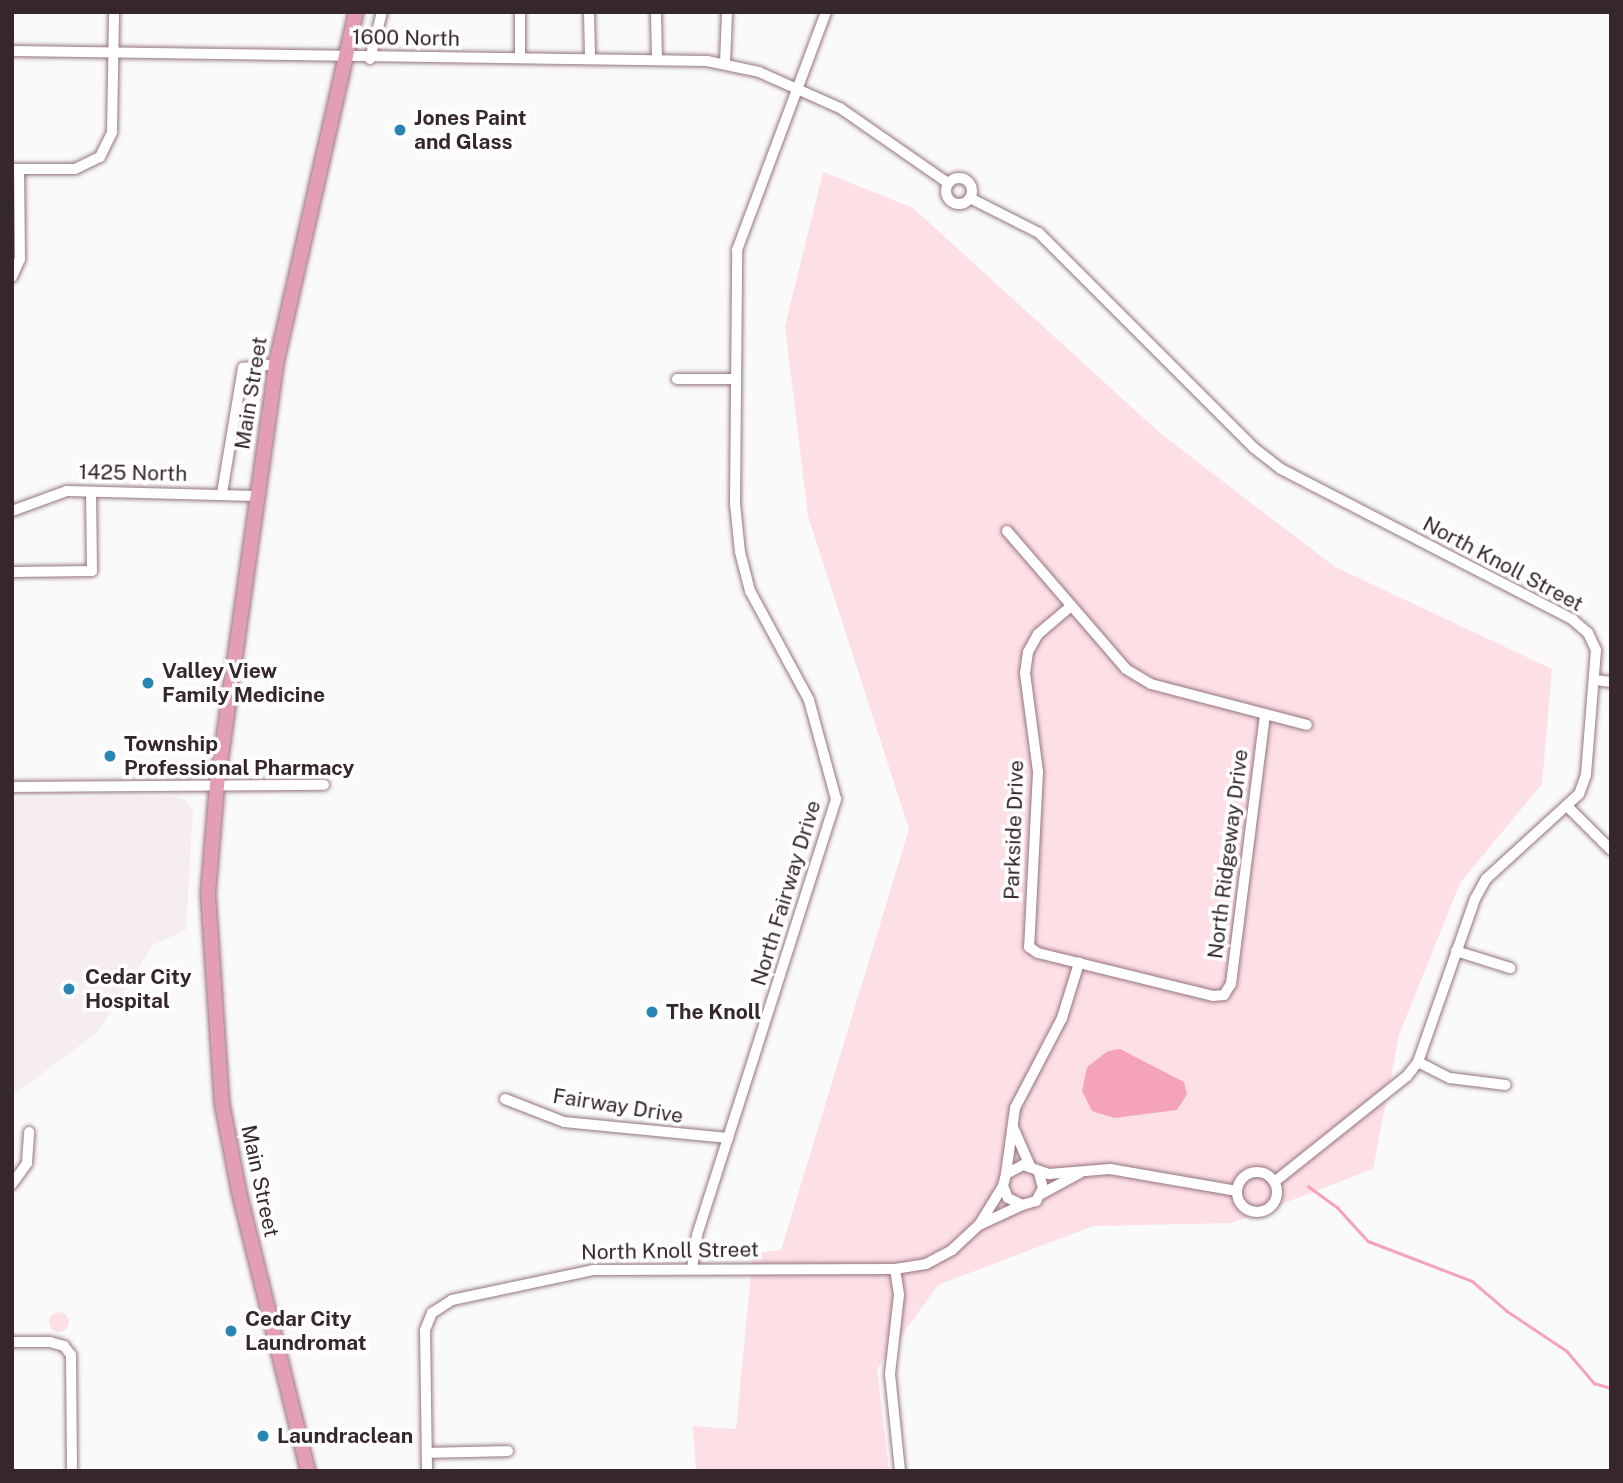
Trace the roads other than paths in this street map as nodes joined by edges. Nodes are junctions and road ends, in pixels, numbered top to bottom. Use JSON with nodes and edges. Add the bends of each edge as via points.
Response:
{"nodes":[{"id":1,"x":114,"y":12,"type":"edge"},
{"id":2,"x":356,"y":12,"type":"edge"},
{"id":3,"x":382,"y":12,"type":"edge"},
{"id":4,"x":520,"y":12,"type":"edge"},
{"id":5,"x":589,"y":12,"type":"edge"},
{"id":6,"x":656,"y":12,"type":"edge"},
{"id":7,"x":727,"y":12,"type":"edge"},
{"id":8,"x":826,"y":12,"type":"edge"},
{"id":9,"x":12,"y":51,"type":"edge"},
{"id":10,"x":114,"y":51,"type":"junction"},
{"id":11,"x":345,"y":56,"type":"junction"},
{"id":12,"x":590,"y":57,"type":"junction"},
{"id":13,"x":520,"y":58,"type":"junction"},
{"id":14,"x":657,"y":58,"type":"junction"},
{"id":15,"x":370,"y":59,"type":"junction"},
{"id":16,"x":725,"y":64,"type":"junction"},
{"id":17,"x":796,"y":86,"type":"junction"},
{"id":18,"x":15,"y":169,"type":"edge"},
{"id":19,"x":948,"y":183,"type":"junction"},
{"id":20,"x":970,"y":198,"type":"junction"},
{"id":21,"x":12,"y":277,"type":"edge"},
{"id":22,"x":276,"y":364,"type":"junction"},
{"id":23,"x":677,"y":379,"type":"dead end"},
{"id":24,"x":734,"y":379,"type":"junction"},
{"id":25,"x":91,"y":492,"type":"junction"},
{"id":26,"x":222,"y":493,"type":"junction"},
{"id":27,"x":256,"y":496,"type":"junction"},
{"id":28,"x":12,"y":511,"type":"edge"},
{"id":29,"x":1007,"y":531,"type":"dead end"},
{"id":30,"x":12,"y":572,"type":"edge"},
{"id":31,"x":1070,"y":607,"type":"junction"},
{"id":32,"x":1595,"y":680,"type":"junction"},
{"id":33,"x":1611,"y":682,"type":"edge"},
{"id":34,"x":1265,"y":716,"type":"junction"},
{"id":35,"x":1307,"y":725,"type":"dead end"},
{"id":36,"x":217,"y":785,"type":"junction"},
{"id":37,"x":324,"y":785,"type":"dead end"},
{"id":38,"x":12,"y":787,"type":"edge"},
{"id":39,"x":1568,"y":807,"type":"junction"},
{"id":40,"x":1611,"y":850,"type":"edge"},
{"id":41,"x":1456,"y":951,"type":"junction"},
{"id":42,"x":1079,"y":963,"type":"junction"},
{"id":43,"x":1510,"y":968,"type":"dead end"},
{"id":44,"x":1418,"y":1062,"type":"junction"},
{"id":45,"x":1506,"y":1085,"type":"dead end"},
{"id":46,"x":505,"y":1099,"type":"dead end"},
{"id":47,"x":1013,"y":1126,"type":"junction"},
{"id":48,"x":29,"y":1132,"type":"dead end"},
{"id":49,"x":728,"y":1139,"type":"junction"},
{"id":50,"x":1035,"y":1169,"type":"junction"},
{"id":51,"x":1083,"y":1172,"type":"junction"},
{"id":52,"x":1006,"y":1174,"type":"junction"},
{"id":53,"x":1274,"y":1182,"type":"junction"},
{"id":54,"x":12,"y":1184,"type":"edge"},
{"id":55,"x":1003,"y":1186,"type":"junction"},
{"id":56,"x":1237,"y":1191,"type":"junction"},
{"id":57,"x":1041,"y":1194,"type":"junction"},
{"id":58,"x":1022,"y":1205,"type":"junction"},
{"id":59,"x":979,"y":1225,"type":"junction"},
{"id":60,"x":692,"y":1268,"type":"junction"},
{"id":61,"x":895,"y":1269,"type":"junction"},
{"id":62,"x":12,"y":1342,"type":"edge"},
{"id":63,"x":509,"y":1451,"type":"dead end"},
{"id":64,"x":427,"y":1453,"type":"junction"},
{"id":65,"x":72,"y":1471,"type":"edge"},
{"id":66,"x":308,"y":1471,"type":"edge"},
{"id":67,"x":427,"y":1471,"type":"edge"},
{"id":68,"x":900,"y":1471,"type":"edge"}],
"edges":[{"from":1,"to":10,"type":"street"},
{"from":2,"to":11,"type":"main road","name":"Main Street"},
{"from":3,"to":15,"type":"street"},
{"from":4,"to":13,"type":"street"},
{"from":5,"to":12,"type":"street"},
{"from":6,"to":14,"type":"street"},
{"from":7,"to":16,"type":"street"},
{"from":8,"to":17,"type":"street","name":"North Fairway Drive"},
{"from":9,"to":10,"type":"street","name":"1600 North"},
{"from":10,"to":11,"type":"street","name":"1600 North"},
{"from":10,"to":18,"type":"street","via":[[112,132],[100,157],[75,169]]},
{"from":11,"to":15,"type":"street","name":"1600 North"},
{"from":11,"to":22,"type":"main road","name":"Main Street"},
{"from":12,"to":13,"type":"street","name":"1600 North"},
{"from":12,"to":14,"type":"street","name":"1600 North"},
{"from":13,"to":15,"type":"street","name":"1600 North"},
{"from":14,"to":16,"type":"street","name":"1600 North"},
{"from":16,"to":17,"type":"street","name":"1600 North"},
{"from":17,"to":19,"type":"street","name":"North Knoll Street","via":[[840,108]]},
{"from":17,"to":24,"type":"street","name":"North Fairway Drive","via":[[737,250]]},
{"from":18,"to":21,"type":"street","via":[[20,259]]},
{"from":19,"to":20,"type":"street","name":"North Knoll Street","via":[[960,178],[968,181]]},
{"from":19,"to":20,"type":"street","name":"North Knoll Street","via":[[945,191],[951,202],[959,204]]},
{"from":20,"to":32,"type":"street","name":"North Knoll Street","via":[[1039,233],[1281,469],[1573,620],[1588,633],[1596,650]]},
{"from":22,"to":26,"type":"street","via":[[243,368]]},
{"from":22,"to":27,"type":"main road","name":"Main Street"},
{"from":23,"to":24,"type":"street"},
{"from":24,"to":49,"type":"street","name":"North Fairway Drive","via":[[740,552],[750,591],[809,700],[835,799]]},
{"from":25,"to":26,"type":"street","name":"1425 North"},
{"from":25,"to":28,"type":"street","name":"1425 North","via":[[54,495]]},
{"from":25,"to":30,"type":"street","via":[[92,571]]},
{"from":26,"to":27,"type":"street","name":"1425 North"},
{"from":27,"to":36,"type":"main road","name":"Main Street"},
{"from":29,"to":31,"type":"street"},
{"from":31,"to":34,"type":"street","via":[[1126,668],[1152,684]]},
{"from":31,"to":42,"type":"street","name":"Parkside Drive","via":[[1038,634],[1028,652],[1025,673],[1038,772],[1029,947]]},
{"from":32,"to":33,"type":"street"},
{"from":32,"to":39,"type":"street","name":"North Knoll Street","via":[[1586,775]]},
{"from":34,"to":35,"type":"street"},
{"from":34,"to":42,"type":"street","name":"North Ridgeway Drive","via":[[1230,985],[1224,995]]},
{"from":36,"to":37,"type":"street"},
{"from":36,"to":38,"type":"street"},
{"from":36,"to":66,"type":"main road","name":"Main Street","via":[[208,894],[222,1104],[239,1192]]},
{"from":39,"to":40,"type":"street"},
{"from":39,"to":41,"type":"street","name":"North Knoll Street","via":[[1486,880]]},
{"from":41,"to":43,"type":"street"},
{"from":41,"to":44,"type":"street","name":"North Knoll Street"},
{"from":42,"to":47,"type":"street","via":[[1062,1018],[1015,1108]]},
{"from":44,"to":45,"type":"street","via":[[1450,1078]]},
{"from":44,"to":53,"type":"street","name":"North Knoll Street","via":[[1407,1076]]},
{"from":46,"to":49,"type":"street","name":"Fairway Drive","via":[[564,1122]]},
{"from":47,"to":50,"type":"street"},
{"from":47,"to":52,"type":"street"},
{"from":48,"to":54,"type":"street","via":[[27,1163]]},
{"from":49,"to":60,"type":"street","name":"North Fairway Drive","via":[[697,1235]]},
{"from":50,"to":51,"type":"street","name":"North Knoll Street"},
{"from":50,"to":52,"type":"street","name":"North Knoll Street","via":[[1016,1166]]},
{"from":50,"to":57,"type":"street"},
{"from":51,"to":56,"type":"street","name":"North Knoll Street","via":[[1110,1169]]},
{"from":51,"to":57,"type":"street","name":"North Knoll Street"},
{"from":52,"to":55,"type":"street","name":"North Knoll Street"},
{"from":53,"to":56,"type":"street","via":[[1252,1173]]},
{"from":53,"to":56,"type":"street","name":"North Knoll Street","via":[[1277,1196],[1264,1211],[1242,1205]]},
{"from":55,"to":58,"type":"street","via":[[1008,1198]]},
{"from":55,"to":59,"type":"street","name":"North Knoll Street"},
{"from":57,"to":58,"type":"street","name":"North Knoll Street"},
{"from":58,"to":59,"type":"street","name":"North Knoll Street"},
{"from":59,"to":61,"type":"street","name":"North Knoll Street","via":[[951,1250],[926,1264]]},
{"from":60,"to":61,"type":"street","name":"North Knoll Street"},
{"from":60,"to":64,"type":"street","name":"North Knoll Street","via":[[567,1273],[452,1300],[432,1313],[425,1330]]},
{"from":61,"to":68,"type":"street","via":[[900,1294],[890,1374]]},
{"from":62,"to":65,"type":"street","via":[[64,1346],[71,1355]]},
{"from":63,"to":64,"type":"street"},
{"from":64,"to":67,"type":"street","name":"North Knoll Street"}]}
